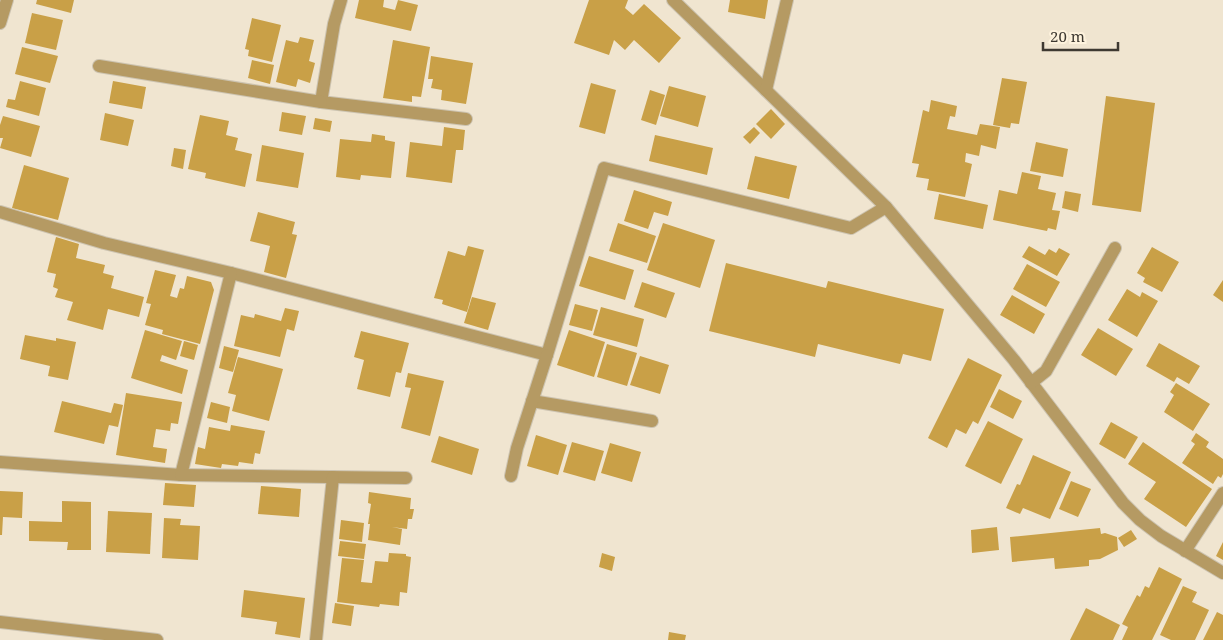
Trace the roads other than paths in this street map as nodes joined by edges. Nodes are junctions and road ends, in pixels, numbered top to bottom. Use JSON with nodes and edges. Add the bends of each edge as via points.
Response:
{"nodes":[{"id":1,"x":7,"y":0,"type":"edge"},
{"id":2,"x":341,"y":0,"type":"edge"},
{"id":3,"x":673,"y":0,"type":"edge"},
{"id":4,"x":787,"y":0,"type":"edge"},
{"id":5,"x":0,"y":24,"type":"edge"},
{"id":6,"x":99,"y":66,"type":"dead end"},
{"id":7,"x":766,"y":90,"type":"junction"},
{"id":8,"x":321,"y":102,"type":"junction"},
{"id":9,"x":466,"y":119,"type":"dead end"},
{"id":10,"x":886,"y":207,"type":"junction"},
{"id":11,"x":0,"y":212,"type":"edge"},
{"id":12,"x":1115,"y":248,"type":"dead end"},
{"id":13,"x":231,"y":273,"type":"junction"},
{"id":14,"x":547,"y":354,"type":"junction"},
{"id":15,"x":1031,"y":383,"type":"junction"},
{"id":16,"x":532,"y":401,"type":"junction"},
{"id":17,"x":652,"y":421,"type":"dead end"},
{"id":18,"x":0,"y":462,"type":"edge"},
{"id":19,"x":182,"y":475,"type":"junction"},
{"id":20,"x":511,"y":476,"type":"dead end"},
{"id":21,"x":333,"y":477,"type":"junction"},
{"id":22,"x":406,"y":478,"type":"dead end"},
{"id":23,"x":1223,"y":492,"type":"edge"},
{"id":24,"x":1185,"y":551,"type":"junction"},
{"id":25,"x":1223,"y":573,"type":"edge"},
{"id":26,"x":0,"y":622,"type":"edge"},
{"id":27,"x":157,"y":640,"type":"edge"},
{"id":28,"x":316,"y":640,"type":"edge"}],
"edges":[{"from":1,"to":5,"type":"street"},
{"from":2,"to":8,"type":"street"},
{"from":3,"to":7,"type":"street"},
{"from":4,"to":7,"type":"street"},
{"from":6,"to":8,"type":"street"},
{"from":7,"to":10,"type":"street"},
{"from":8,"to":9,"type":"street"},
{"from":10,"to":14,"type":"street","via":[[851,228],[604,168]]},
{"from":10,"to":15,"type":"street"},
{"from":11,"to":13,"type":"street","via":[[104,243]]},
{"from":12,"to":15,"type":"street","via":[[1046,372]]},
{"from":13,"to":14,"type":"street"},
{"from":13,"to":19,"type":"street"},
{"from":14,"to":16,"type":"street"},
{"from":15,"to":24,"type":"street","via":[[1123,502],[1140,520]]},
{"from":16,"to":17,"type":"street"},
{"from":16,"to":20,"type":"street"},
{"from":18,"to":19,"type":"street"},
{"from":19,"to":21,"type":"street"},
{"from":21,"to":22,"type":"street"},
{"from":21,"to":28,"type":"street"},
{"from":23,"to":24,"type":"street"},
{"from":24,"to":25,"type":"street"},
{"from":26,"to":27,"type":"street"}]}
